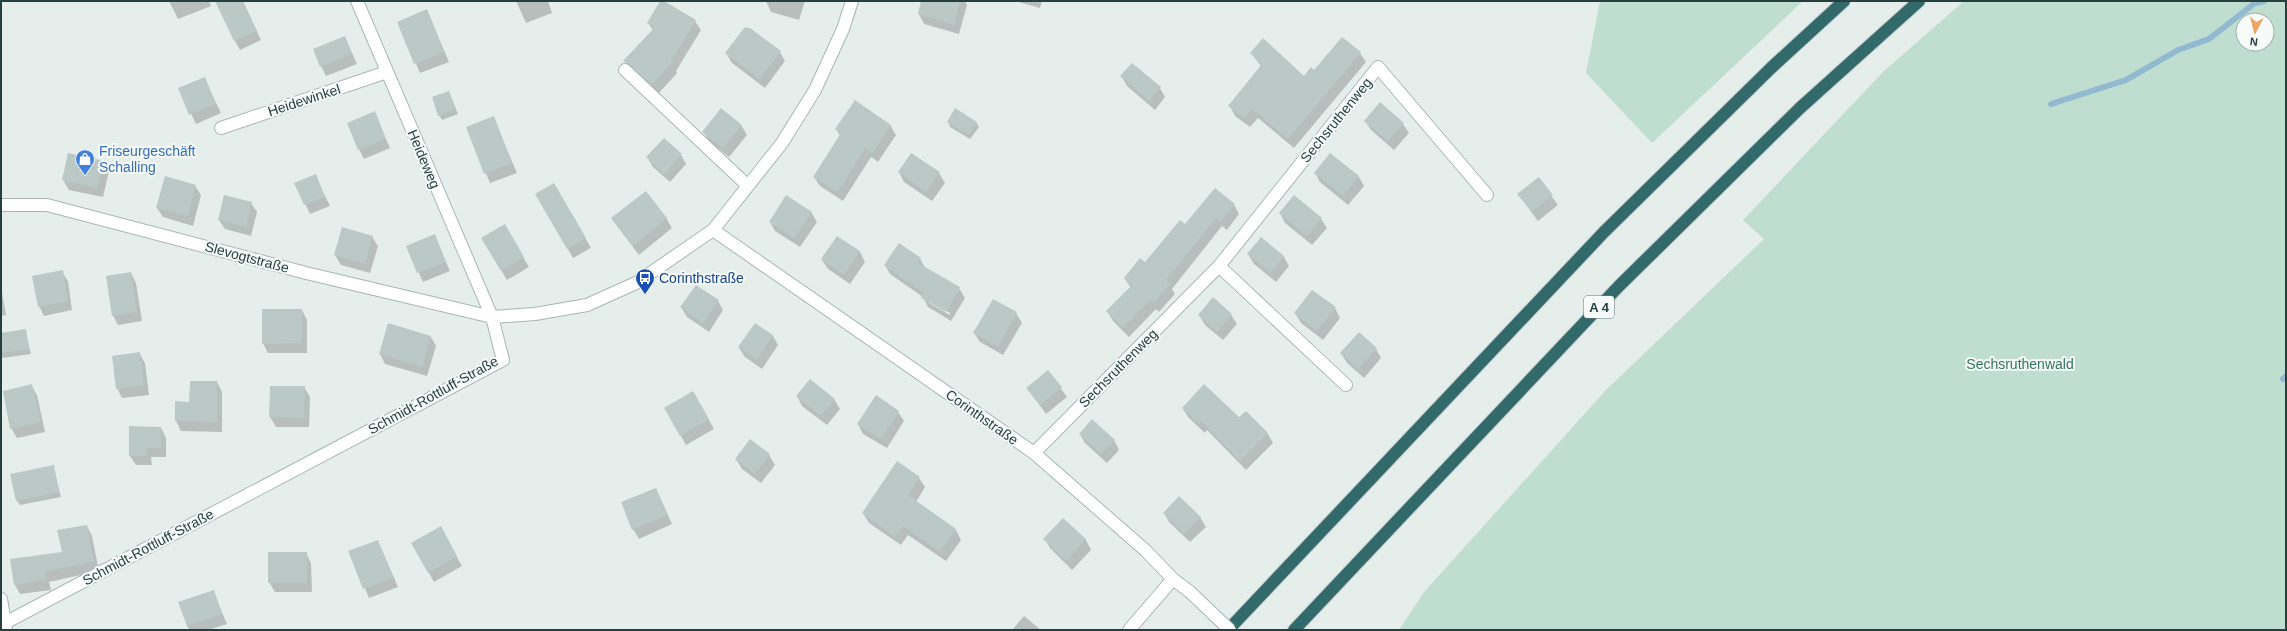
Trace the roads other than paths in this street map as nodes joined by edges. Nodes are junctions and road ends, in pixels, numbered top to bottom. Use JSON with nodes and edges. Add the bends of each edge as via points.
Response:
{"nodes":[{"id":1,"x":357,"y":1,"type":"edge"},
{"id":2,"x":852,"y":1,"type":"edge"},
{"id":3,"x":1844,"y":1,"type":"edge"},
{"id":4,"x":1919,"y":1,"type":"edge"},
{"id":5,"x":625,"y":70,"type":"dead end"},
{"id":6,"x":387,"y":72,"type":"junction"},
{"id":7,"x":221,"y":128,"type":"dead end"},
{"id":8,"x":748,"y":186,"type":"junction"},
{"id":9,"x":1487,"y":195,"type":"dead end"},
{"id":10,"x":1,"y":206,"type":"edge"},
{"id":11,"x":713,"y":230,"type":"junction"},
{"id":12,"x":1218,"y":266,"type":"junction"},
{"id":13,"x":492,"y":317,"type":"junction"},
{"id":14,"x":1346,"y":385,"type":"dead end"},
{"id":15,"x":1034,"y":453,"type":"junction"},
{"id":16,"x":1173,"y":579,"type":"junction"},
{"id":17,"x":1,"y":599,"type":"edge"},
{"id":18,"x":4,"y":626,"type":"edge"},
{"id":19,"x":1129,"y":630,"type":"edge"},
{"id":20,"x":1229,"y":630,"type":"edge"},
{"id":21,"x":1294,"y":630,"type":"edge"}],
"edges":[{"from":1,"to":6,"type":"street","name":"Heideweg"},
{"from":2,"to":8,"type":"street","via":[[843,29],[815,90],[782,143]]},
{"from":3,"to":20,"type":"highway","via":[[1771,68],[1604,232]]},
{"from":4,"to":21,"type":"highway","number":"A 4","via":[[1800,108],[1619,286]]},
{"from":5,"to":8,"type":"street"},
{"from":6,"to":7,"type":"street","name":"Heidewinkel"},
{"from":6,"to":13,"type":"street","name":"Heideweg"},
{"from":8,"to":11,"type":"street"},
{"from":9,"to":12,"type":"street","name":"Sechsruthenweg","via":[[1378,67]]},
{"from":10,"to":13,"type":"street","name":"Slevogtstraße","via":[[47,205],[306,273]]},
{"from":11,"to":13,"type":"street","via":[[636,283],[587,305],[535,314]]},
{"from":11,"to":15,"type":"street","name":"Corinthstraße"},
{"from":12,"to":14,"type":"street"},
{"from":12,"to":15,"type":"street","name":"Sechsruthenweg"},
{"from":13,"to":18,"type":"street","name":"Schmidt-Rottluff-Straße","via":[[503,360]]},
{"from":15,"to":16,"type":"street","name":"Corinthstraße","via":[[1145,550]]},
{"from":16,"to":19,"type":"street"},
{"from":16,"to":20,"type":"street","name":"Corinthstraße","bridge":true},
{"from":17,"to":18,"type":"street"}]}
